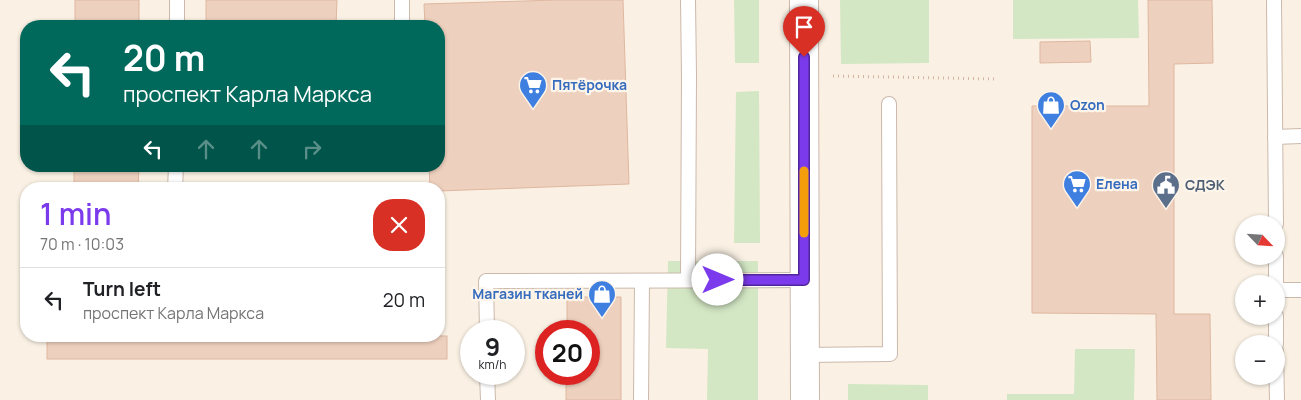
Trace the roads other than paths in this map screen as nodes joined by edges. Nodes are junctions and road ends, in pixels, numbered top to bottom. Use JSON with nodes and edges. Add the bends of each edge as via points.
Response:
{"nodes":[{"id":1,"x":177,"y":0,"type":"edge"},
{"id":2,"x":402,"y":0,"type":"edge"},
{"id":3,"x":688,"y":0,"type":"edge"},
{"id":4,"x":804,"y":0,"type":"edge"},
{"id":5,"x":1274,"y":0,"type":"edge"},
{"id":6,"x":177,"y":20,"type":"edge"},
{"id":7,"x":402,"y":20,"type":"edge"},
{"id":8,"x":889,"y":104,"type":"dead end"},
{"id":9,"x":1301,"y":136,"type":"edge"},
{"id":10,"x":1275,"y":137,"type":"junction"},
{"id":11,"x":1276,"y":215,"type":"edge"},
{"id":12,"x":688,"y":280,"type":"junction"},
{"id":13,"x":804,"y":280,"type":"junction"},
{"id":14,"x":642,"y":281,"type":"junction"},
{"id":15,"x":1285,"y":290,"type":"edge"},
{"id":16,"x":1301,"y":290,"type":"edge"},
{"id":17,"x":487,"y":320,"type":"edge"},
{"id":18,"x":804,"y":355,"type":"junction"},
{"id":19,"x":487,"y":385,"type":"edge"},
{"id":20,"x":1277,"y":385,"type":"edge"},
{"id":21,"x":488,"y":400,"type":"edge"},
{"id":22,"x":641,"y":400,"type":"edge"},
{"id":23,"x":804,"y":400,"type":"edge"},
{"id":24,"x":1277,"y":400,"type":"edge"}],
"edges":[{"from":1,"to":6,"type":"lane"},
{"from":2,"to":7,"type":"lane"},
{"from":3,"to":12,"type":"lane"},
{"from":4,"to":13,"type":"street"},
{"from":5,"to":10,"type":"lane"},
{"from":8,"to":18,"type":"lane","via":[[890,354]]},
{"from":9,"to":10,"type":"lane"},
{"from":10,"to":11,"type":"lane"},
{"from":12,"to":13,"type":"lane"},
{"from":12,"to":14,"type":"lane"},
{"from":13,"to":18,"type":"street"},
{"from":14,"to":17,"type":"lane","via":[[486,281]]},
{"from":14,"to":22,"type":"lane"},
{"from":15,"to":16,"type":"lane"},
{"from":18,"to":23,"type":"street"},
{"from":19,"to":21,"type":"lane"},
{"from":20,"to":24,"type":"lane"}]}
